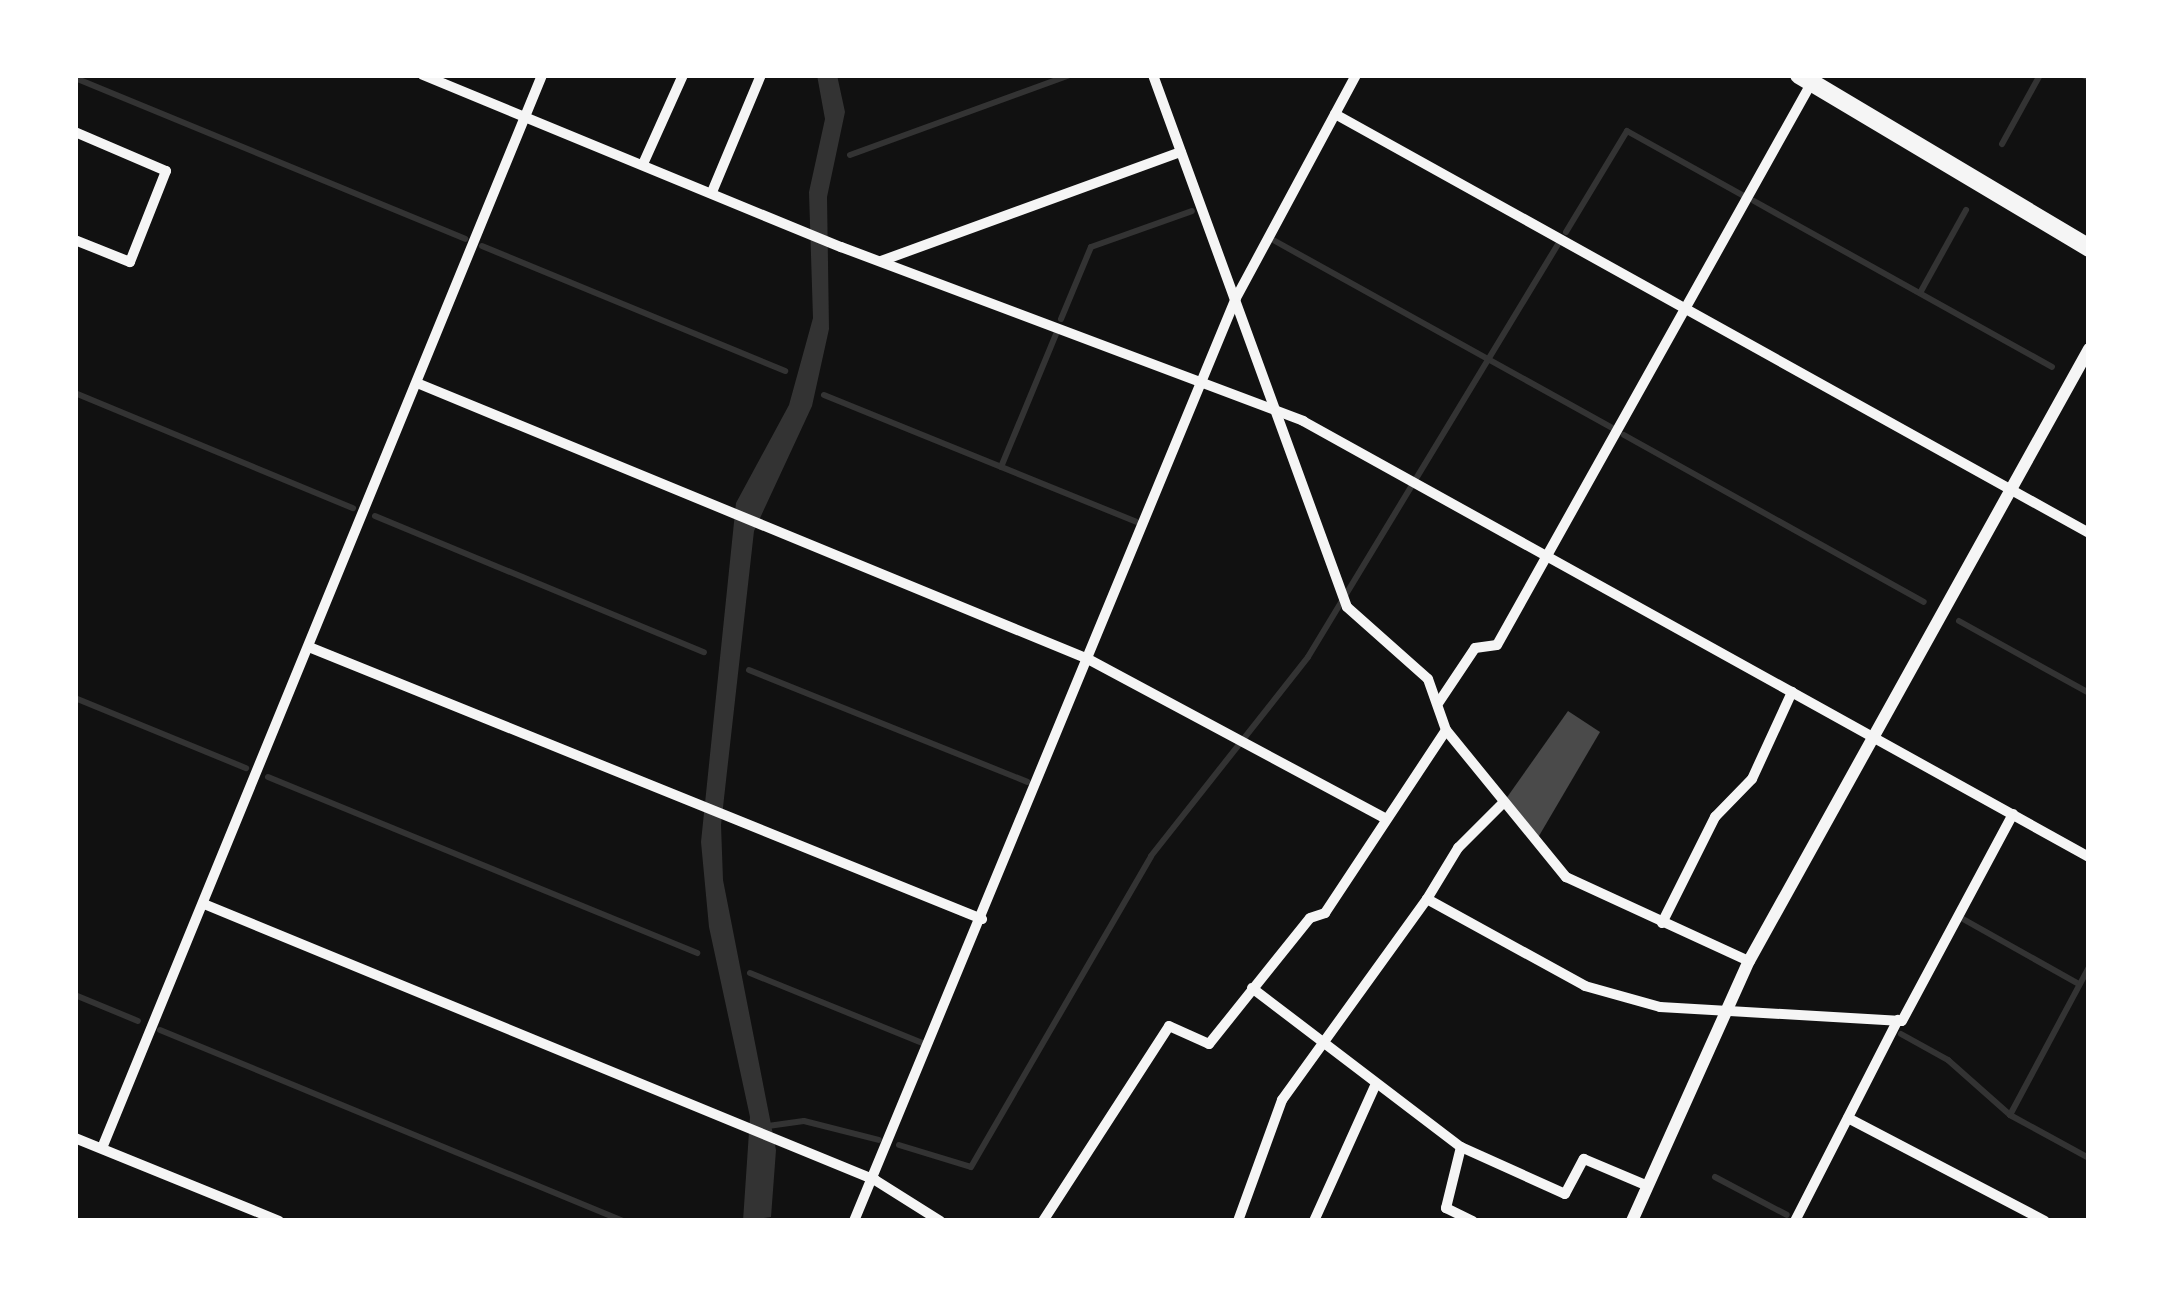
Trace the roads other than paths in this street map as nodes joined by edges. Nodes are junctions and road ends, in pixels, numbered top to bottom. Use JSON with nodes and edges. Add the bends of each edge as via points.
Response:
{"nodes":[{"id":1,"x":424,"y":75,"type":"edge"},
{"id":2,"x":542,"y":75,"type":"edge"},
{"id":3,"x":682,"y":75,"type":"edge"},
{"id":4,"x":761,"y":75,"type":"edge"},
{"id":5,"x":1153,"y":75,"type":"edge"},
{"id":6,"x":1356,"y":75,"type":"edge"},
{"id":7,"x":1809,"y":77,"type":"edge"},
{"id":8,"x":1335,"y":114,"type":"junction"},
{"id":9,"x":526,"y":116,"type":"junction"},
{"id":10,"x":75,"y":132,"type":"edge"},
{"id":11,"x":1181,"y":152,"type":"junction"},
{"id":12,"x":644,"y":164,"type":"junction"},
{"id":13,"x":712,"y":192,"type":"junction"},
{"id":14,"x":75,"y":240,"type":"edge"},
{"id":15,"x":2089,"y":248,"type":"edge"},
{"id":16,"x":880,"y":261,"type":"junction"},
{"id":17,"x":1236,"y":298,"type":"junction"},
{"id":18,"x":1686,"y":309,"type":"junction"},
{"id":19,"x":2089,"y":349,"type":"edge"},
{"id":20,"x":1203,"y":378,"type":"junction"},
{"id":21,"x":416,"y":383,"type":"junction"},
{"id":22,"x":1275,"y":408,"type":"junction"},
{"id":23,"x":2010,"y":490,"type":"junction"},
{"id":24,"x":2089,"y":533,"type":"edge"},
{"id":25,"x":1548,"y":557,"type":"junction"},
{"id":26,"x":309,"y":646,"type":"junction"},
{"id":27,"x":1088,"y":659,"type":"junction"},
{"id":28,"x":1792,"y":692,"type":"junction"},
{"id":29,"x":1439,"y":702,"type":"junction"},
{"id":30,"x":1446,"y":730,"type":"junction"},
{"id":31,"x":1872,"y":737,"type":"junction"},
{"id":32,"x":1504,"y":803,"type":"junction"},
{"id":33,"x":2014,"y":814,"type":"junction"},
{"id":34,"x":1385,"y":818,"type":"junction"},
{"id":35,"x":2089,"y":857,"type":"edge"},
{"id":36,"x":1426,"y":899,"type":"junction"},
{"id":37,"x":204,"y":904,"type":"junction"},
{"id":38,"x":982,"y":919,"type":"junction"},
{"id":39,"x":1662,"y":923,"type":"junction"},
{"id":40,"x":1749,"y":961,"type":"junction"},
{"id":41,"x":1252,"y":988,"type":"junction"},
{"id":42,"x":1725,"y":1012,"type":"junction"},
{"id":43,"x":1898,"y":1020,"type":"junction"},
{"id":44,"x":1324,"y":1052,"type":"junction"},
{"id":45,"x":1374,"y":1086,"type":"junction"},
{"id":46,"x":1848,"y":1118,"type":"junction"},
{"id":47,"x":75,"y":1138,"type":"edge"},
{"id":48,"x":1462,"y":1147,"type":"junction"},
{"id":49,"x":102,"y":1148,"type":"junction"},
{"id":50,"x":875,"y":1180,"type":"junction"},
{"id":51,"x":1648,"y":1186,"type":"junction"},
{"id":52,"x":279,"y":1221,"type":"edge"},
{"id":53,"x":854,"y":1221,"type":"edge"},
{"id":54,"x":940,"y":1221,"type":"edge"},
{"id":55,"x":1044,"y":1221,"type":"edge"},
{"id":56,"x":1238,"y":1221,"type":"edge"},
{"id":57,"x":1314,"y":1221,"type":"edge"},
{"id":58,"x":1472,"y":1221,"type":"edge"},
{"id":59,"x":1632,"y":1221,"type":"edge"},
{"id":60,"x":1795,"y":1221,"type":"edge"},
{"id":61,"x":2045,"y":1221,"type":"edge"}],
"edges":[{"from":1,"to":9,"type":"street"},
{"from":2,"to":9,"type":"street"},
{"from":3,"to":12,"type":"street"},
{"from":4,"to":13,"type":"street"},
{"from":5,"to":11,"type":"street"},
{"from":6,"to":8,"type":"street"},
{"from":7,"to":15,"type":"main road"},
{"from":7,"to":18,"type":"street"},
{"from":8,"to":17,"type":"street"},
{"from":8,"to":18,"type":"street"},
{"from":9,"to":12,"type":"street"},
{"from":9,"to":21,"type":"street"},
{"from":10,"to":14,"type":"street","via":[[166,171],[130,262]]},
{"from":11,"to":16,"type":"street"},
{"from":11,"to":17,"type":"street"},
{"from":12,"to":13,"type":"street"},
{"from":13,"to":16,"type":"street"},
{"from":16,"to":20,"type":"street"},
{"from":17,"to":20,"type":"street"},
{"from":17,"to":22,"type":"street"},
{"from":18,"to":23,"type":"street"},
{"from":18,"to":25,"type":"street"},
{"from":19,"to":23,"type":"street"},
{"from":20,"to":22,"type":"street"},
{"from":20,"to":27,"type":"street"},
{"from":21,"to":26,"type":"street"},
{"from":21,"to":27,"type":"street"},
{"from":22,"to":25,"type":"street"},
{"from":22,"to":29,"type":"street","via":[[1347,607],[1428,679]]},
{"from":23,"to":24,"type":"street"},
{"from":23,"to":31,"type":"street"},
{"from":25,"to":28,"type":"street"},
{"from":25,"to":29,"type":"street","via":[[1498,645],[1475,648]]},
{"from":26,"to":37,"type":"street"},
{"from":26,"to":38,"type":"street"},
{"from":27,"to":34,"type":"street"},
{"from":27,"to":38,"type":"street"},
{"from":28,"to":31,"type":"street"},
{"from":28,"to":39,"type":"street","via":[[1752,779],[1708,829]]},
{"from":29,"to":30,"type":"street"},
{"from":30,"to":32,"type":"street"},
{"from":30,"to":34,"type":"street"},
{"from":31,"to":33,"type":"street"},
{"from":31,"to":40,"type":"street"},
{"from":32,"to":36,"type":"street","via":[[1458,848]]},
{"from":32,"to":39,"type":"street","via":[[1566,877]]},
{"from":33,"to":35,"type":"street"},
{"from":33,"to":43,"type":"street"},
{"from":34,"to":41,"type":"street","via":[[1325,913],[1310,918]]},
{"from":36,"to":42,"type":"street","via":[[1585,986],[1660,1007]]},
{"from":36,"to":44,"type":"street"},
{"from":37,"to":49,"type":"street"},
{"from":37,"to":50,"type":"street"},
{"from":38,"to":50,"type":"street"},
{"from":39,"to":40,"type":"street"},
{"from":40,"to":42,"type":"street"},
{"from":41,"to":44,"type":"street"},
{"from":41,"to":55,"type":"street","via":[[1209,1044],[1169,1026]]},
{"from":42,"to":43,"type":"street"},
{"from":42,"to":51,"type":"street"},
{"from":43,"to":46,"type":"street"},
{"from":44,"to":45,"type":"street"},
{"from":44,"to":56,"type":"street","via":[[1282,1100]]},
{"from":45,"to":48,"type":"street"},
{"from":45,"to":57,"type":"street"},
{"from":46,"to":60,"type":"street"},
{"from":46,"to":61,"type":"street"},
{"from":47,"to":49,"type":"street"},
{"from":48,"to":51,"type":"street","via":[[1565,1194],[1584,1159]]},
{"from":48,"to":58,"type":"street","via":[[1446,1208]]},
{"from":49,"to":52,"type":"street"},
{"from":50,"to":53,"type":"street"},
{"from":50,"to":54,"type":"street"},
{"from":51,"to":59,"type":"street"}]}
